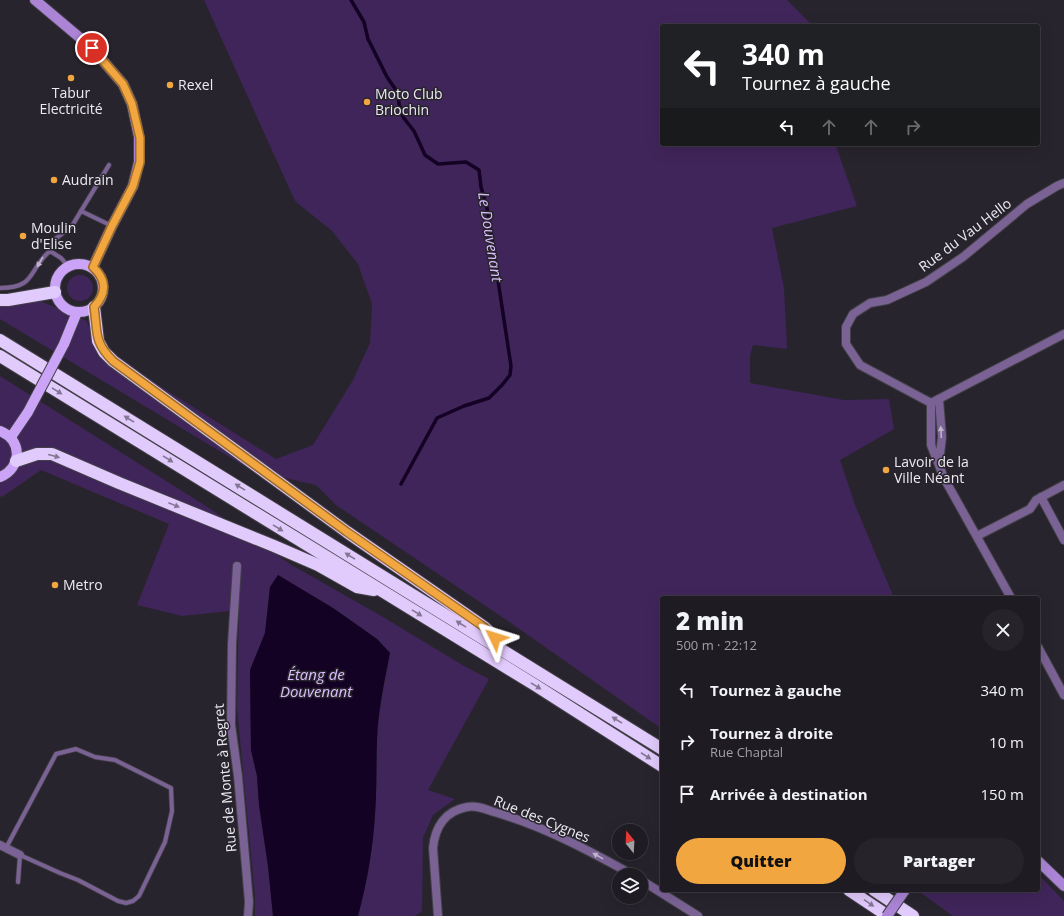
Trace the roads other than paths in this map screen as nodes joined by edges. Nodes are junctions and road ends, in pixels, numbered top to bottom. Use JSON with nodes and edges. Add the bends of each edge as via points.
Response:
{"nodes":[{"id":1,"x":40,"y":1,"type":"edge"},
{"id":2,"x":109,"y":165,"type":"dead end"},
{"id":3,"x":1064,"y":183,"type":"edge"},
{"id":4,"x":81,"y":211,"type":"junction"},
{"id":5,"x":112,"y":226,"type":"junction"},
{"id":6,"x":50,"y":251,"type":"junction"},
{"id":7,"x":68,"y":266,"type":"junction"},
{"id":8,"x":93,"y":267,"type":"junction"},
{"id":9,"x":0,"y":288,"type":"edge"},
{"id":10,"x":55,"y":292,"type":"junction"},
{"id":11,"x":0,"y":300,"type":"edge"},
{"id":12,"x":94,"y":307,"type":"junction"},
{"id":13,"x":77,"y":312,"type":"junction"},
{"id":14,"x":1064,"y":334,"type":"edge"},
{"id":15,"x":0,"y":340,"type":"edge"},
{"id":16,"x":0,"y":356,"type":"edge"},
{"id":17,"x":939,"y":399,"type":"junction"},
{"id":18,"x":931,"y":403,"type":"junction"},
{"id":19,"x":0,"y":431,"type":"edge"},
{"id":20,"x":11,"y":438,"type":"junction"},
{"id":21,"x":16,"y":461,"type":"junction"},
{"id":22,"x":939,"y":465,"type":"junction"},
{"id":23,"x":0,"y":478,"type":"edge"},
{"id":24,"x":1064,"y":485,"type":"edge"},
{"id":25,"x":1041,"y":497,"type":"junction"},
{"id":26,"x":977,"y":536,"type":"junction"},
{"id":27,"x":1064,"y":540,"type":"edge"},
{"id":28,"x":236,"y":566,"type":"dead end"},
{"id":29,"x":384,"y":593,"type":"junction"},
{"id":30,"x":1010,"y":596,"type":"edge"},
{"id":31,"x":1040,"y":651,"type":"edge"},
{"id":32,"x":518,"y":659,"type":"junction"},
{"id":33,"x":1064,"y":695,"type":"edge"},
{"id":34,"x":660,"y":747,"type":"edge"},
{"id":35,"x":660,"y":765,"type":"edge"},
{"id":36,"x":3,"y":846,"type":"edge"},
{"id":37,"x":20,"y":855,"type":"junction"},
{"id":38,"x":1040,"y":863,"type":"edge"},
{"id":39,"x":620,"y":868,"type":"edge"},
{"id":40,"x":18,"y":882,"type":"dead end"},
{"id":41,"x":648,"y":884,"type":"edge"},
{"id":42,"x":1064,"y":886,"type":"edge"},
{"id":43,"x":852,"y":892,"type":"edge"},
{"id":44,"x":877,"y":892,"type":"edge"},
{"id":45,"x":904,"y":892,"type":"edge"},
{"id":46,"x":248,"y":916,"type":"edge"},
{"id":47,"x":438,"y":916,"type":"edge"},
{"id":48,"x":698,"y":916,"type":"edge"},
{"id":49,"x":888,"y":916,"type":"edge"},
{"id":50,"x":913,"y":916,"type":"edge"}],
"edges":[{"from":1,"to":5,"type":"main road","via":[[92,48],[123,84],[132,104],[140,138],[140,162],[133,186]]},
{"from":2,"to":4,"type":"lane"},
{"from":3,"to":18,"type":"street","name":"Rue du Vau Hello","via":[[1027,204],[963,257],[926,282],[886,300],[870,303],[852,314],[846,327],[846,344],[860,365]]},
{"from":4,"to":5,"type":"lane"},
{"from":4,"to":6,"type":"lane","via":[[72,226],[54,240]]},
{"from":5,"to":8,"type":"main road"},
{"from":6,"to":7,"type":"lane"},
{"from":6,"to":9,"type":"lane","one_way":true,"via":[[25,283],[12,288]]},
{"from":7,"to":8,"type":"main road","via":[[81,263]]},
{"from":7,"to":10,"type":"main road","via":[[58,276]]},
{"from":8,"to":12,"type":"main road","via":[[102,279],[104,287],[99,302]]},
{"from":10,"to":11,"type":"highway"},
{"from":10,"to":13,"type":"main road","via":[[65,308]]},
{"from":12,"to":13,"type":"main road"},
{"from":12,"to":32,"type":"highway","via":[[98,341],[113,361],[341,528],[484,627]]},
{"from":13,"to":20,"type":"main road","bridge":true,"via":[[64,344],[28,412]]},
{"from":14,"to":17,"type":"street"},
{"from":32,"to":15,"type":"highway","one_way":true},
{"from":16,"to":29,"type":"highway","one_way":true},
{"from":17,"to":18,"type":"street"},
{"from":22,"to":17,"type":"street","one_way":true,"via":[[942,437]]},
{"from":18,"to":22,"type":"street","via":[[931,445]]},
{"from":19,"to":20,"type":"main road"},
{"from":20,"to":21,"type":"main road","via":[[17,452]]},
{"from":21,"to":23,"type":"main road","via":[[10,471]]},
{"from":21,"to":29,"type":"highway","one_way":true,"via":[[37,454],[52,454],[318,565],[357,587]]},
{"from":22,"to":26,"type":"street"},
{"from":24,"to":25,"type":"street"},
{"from":25,"to":26,"type":"street","via":[[1030,509]]},
{"from":25,"to":27,"type":"street"},
{"from":26,"to":30,"type":"street"},
{"from":28,"to":46,"type":"street","name":"Rue de Monte à Regret","via":[[231,725],[249,902]]},
{"from":29,"to":35,"type":"highway","one_way":true},
{"from":31,"to":33,"type":"street"},
{"from":34,"to":32,"type":"highway","one_way":true},
{"from":36,"to":37,"type":"street"},
{"from":36,"to":37,"type":"lane","via":[[56,754],[76,749],[95,757],[115,760],[171,788],[172,811],[165,842],[139,896],[133,901],[118,901],[78,880]]},
{"from":37,"to":40,"type":"lane"},
{"from":38,"to":42,"type":"main road"},
{"from":39,"to":47,"type":"street","name":"Rue des Cygnes","one_way":true,"via":[[581,846],[515,819],[476,807],[467,807],[456,810],[441,822],[434,837]]},
{"from":41,"to":48,"type":"street"},
{"from":43,"to":49,"type":"highway","one_way":true},
{"from":44,"to":50,"type":"highway"},
{"from":45,"to":49,"type":"main road","bridge":true}]}
